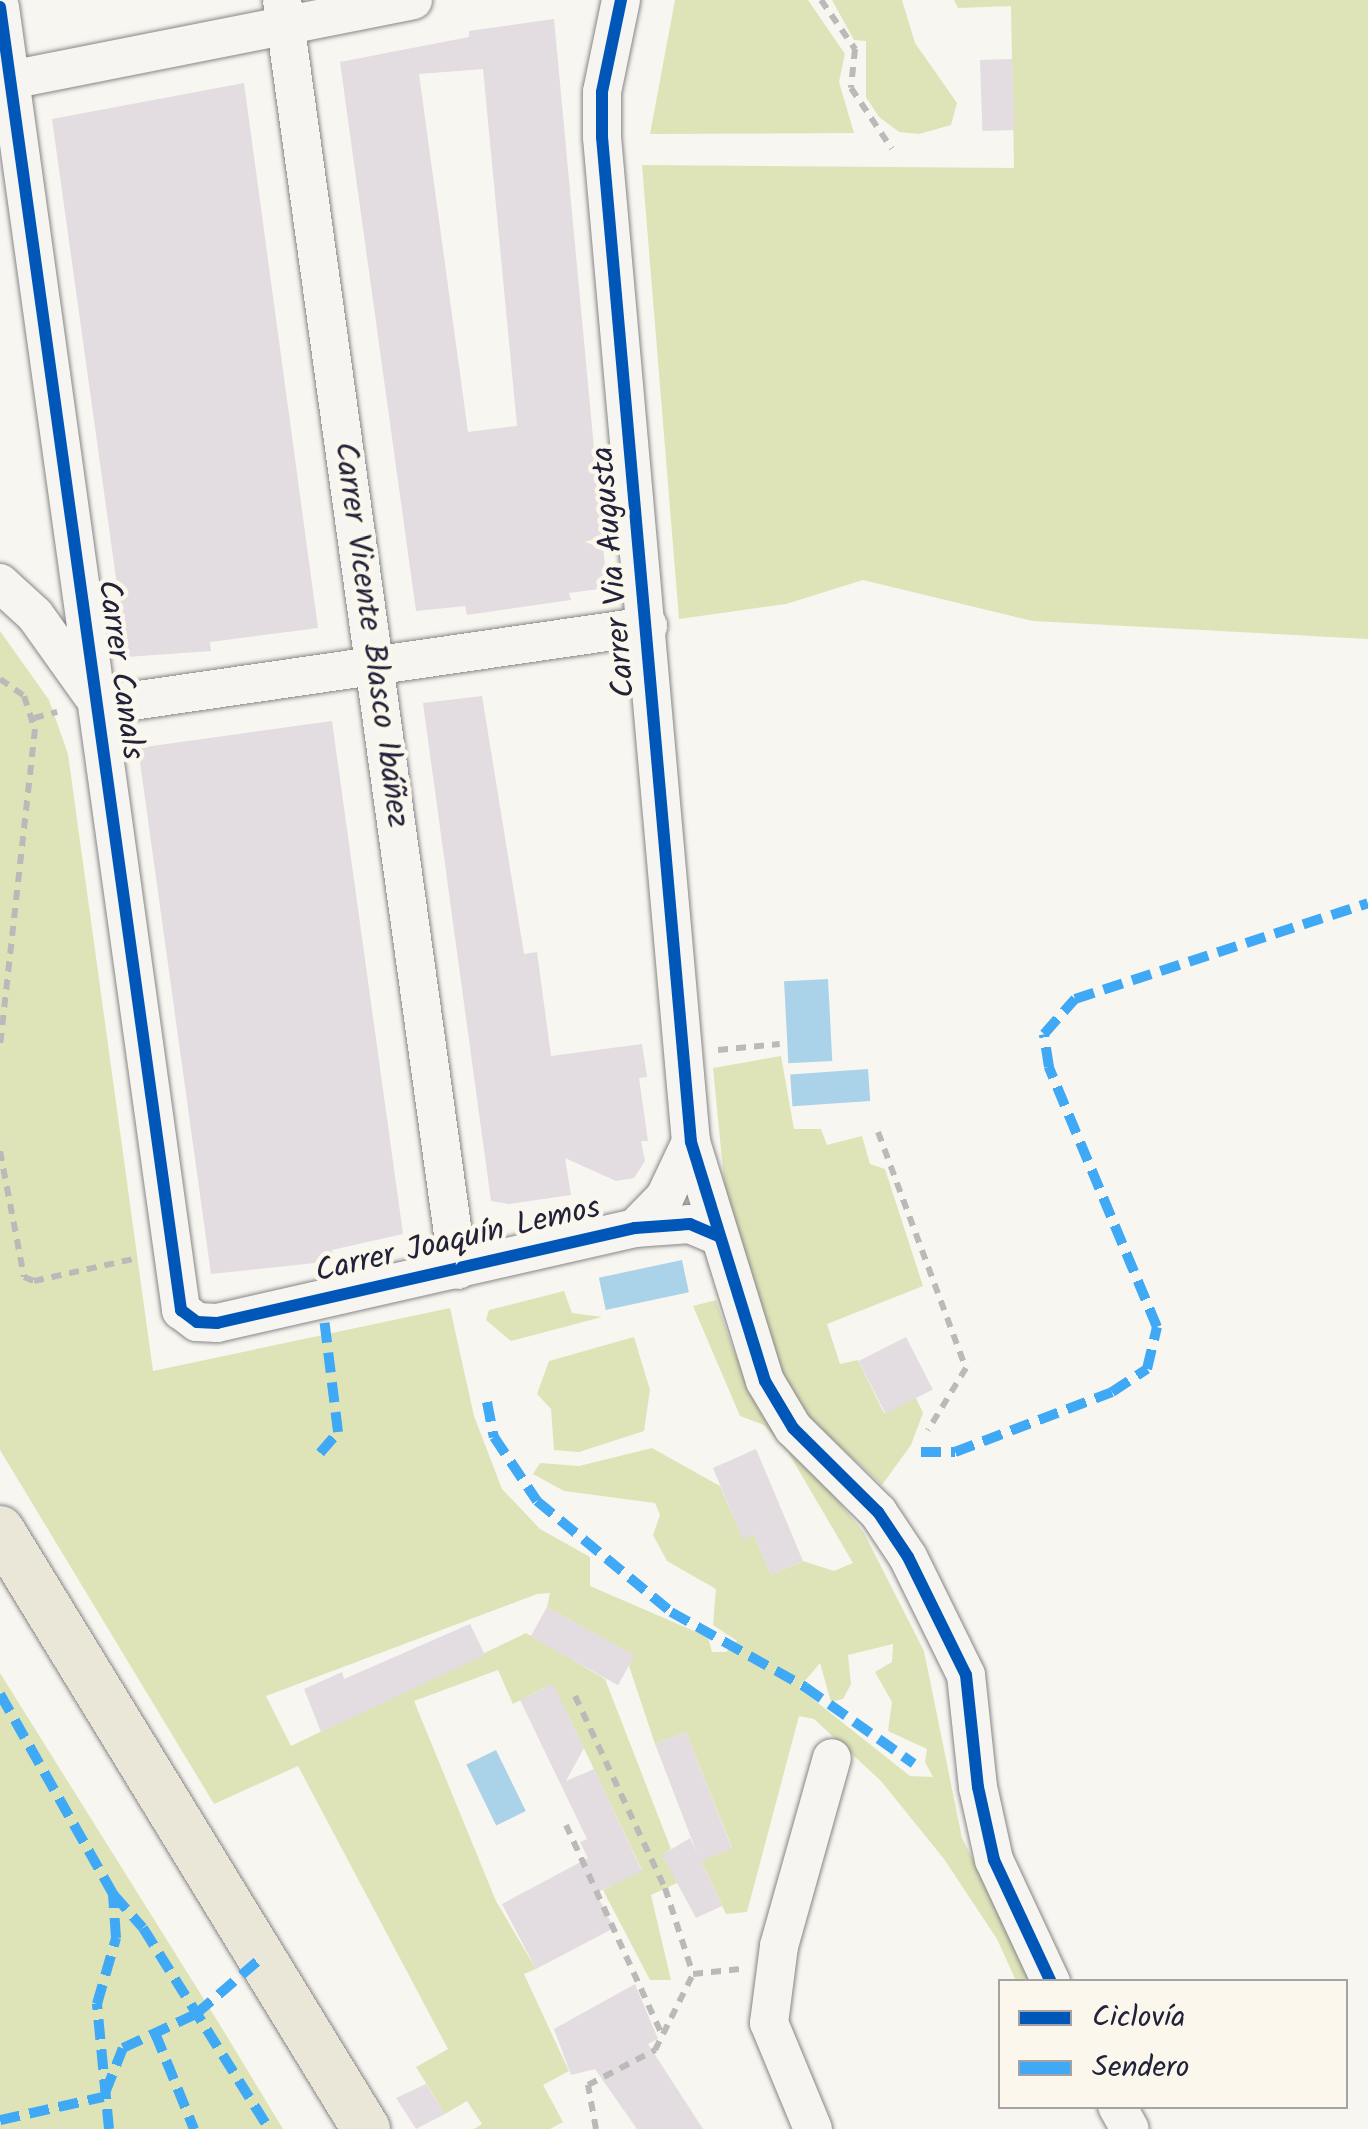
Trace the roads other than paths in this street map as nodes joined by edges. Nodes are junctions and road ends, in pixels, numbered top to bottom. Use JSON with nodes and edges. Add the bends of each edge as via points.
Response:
{"nodes":[{"id":1,"x":413,"y":0,"type":"edge"},
{"id":2,"x":622,"y":0,"type":"edge"},
{"id":3,"x":0,"y":7,"type":"edge"},
{"id":4,"x":284,"y":13,"type":"edge"},
{"id":5,"x":5,"y":81,"type":"edge"},
{"id":6,"x":74,"y":551,"type":"junction"},
{"id":7,"x":0,"y":582,"type":"edge"},
{"id":8,"x":648,"y":626,"type":"junction"},
{"id":9,"x":374,"y":668,"type":"junction"},
{"id":10,"x":81,"y":708,"type":"junction"},
{"id":11,"x":690,"y":1142,"type":"junction"},
{"id":12,"x":635,"y":1228,"type":"junction"},
{"id":13,"x":718,"y":1236,"type":"junction"},
{"id":14,"x":458,"y":1270,"type":"junction"},
{"id":15,"x":208,"y":1323,"type":"joint"},
{"id":16,"x":0,"y":1530,"type":"edge"},
{"id":17,"x":832,"y":1758,"type":"dead end"},
{"id":18,"x":1050,"y":1979,"type":"edge"},
{"id":19,"x":366,"y":2129,"type":"edge"},
{"id":20,"x":813,"y":2129,"type":"edge"}],
"edges":[{"from":1,"to":4,"type":"street"},
{"from":2,"to":8,"type":"street","name":"Carrer Via Augusta","via":[[602,92],[602,138]]},
{"from":3,"to":5,"type":"street","name":"Carrer Canals"},
{"from":4,"to":5,"type":"street"},
{"from":4,"to":9,"type":"street","name":"Carrer Vicente Blasco Ibáñez"},
{"from":5,"to":6,"type":"street","name":"Carrer Canals"},
{"from":6,"to":7,"type":"street","via":[[64,574],[44,584]]},
{"from":6,"to":10,"type":"street","name":"Carrer Canals"},
{"from":7,"to":10,"type":"street","via":[[34,615]]},
{"from":8,"to":9,"type":"street"},
{"from":8,"to":11,"type":"street","name":"Carrer Via Augusta"},
{"from":9,"to":10,"type":"street"},
{"from":9,"to":14,"type":"street","name":"Carrer Vicente Blasco Ibáñez"},
{"from":10,"to":15,"type":"street","name":"Carrer Canals","via":[[178,1300],[187,1317]]},
{"from":11,"to":12,"type":"street","name":"Carrer Joaquín Lemos","via":[[665,1197]]},
{"from":11,"to":13,"type":"street","name":"Carrer Via Augusta"},
{"from":12,"to":13,"type":"street","name":"Carrer Joaquín Lemos","via":[[690,1224]]},
{"from":12,"to":14,"type":"street","name":"Carrer Joaquín Lemos"},
{"from":13,"to":18,"type":"street","name":"Carrer Via Augusta","via":[[765,1381],[793,1428],[878,1512],[908,1557],[966,1675],[978,1788],[994,1860]]},
{"from":14,"to":15,"type":"street","name":"Carrer Joaquín Lemos"},
{"from":16,"to":19,"type":"main road"},
{"from":17,"to":20,"type":"street","via":[[769,2023]]}]}
